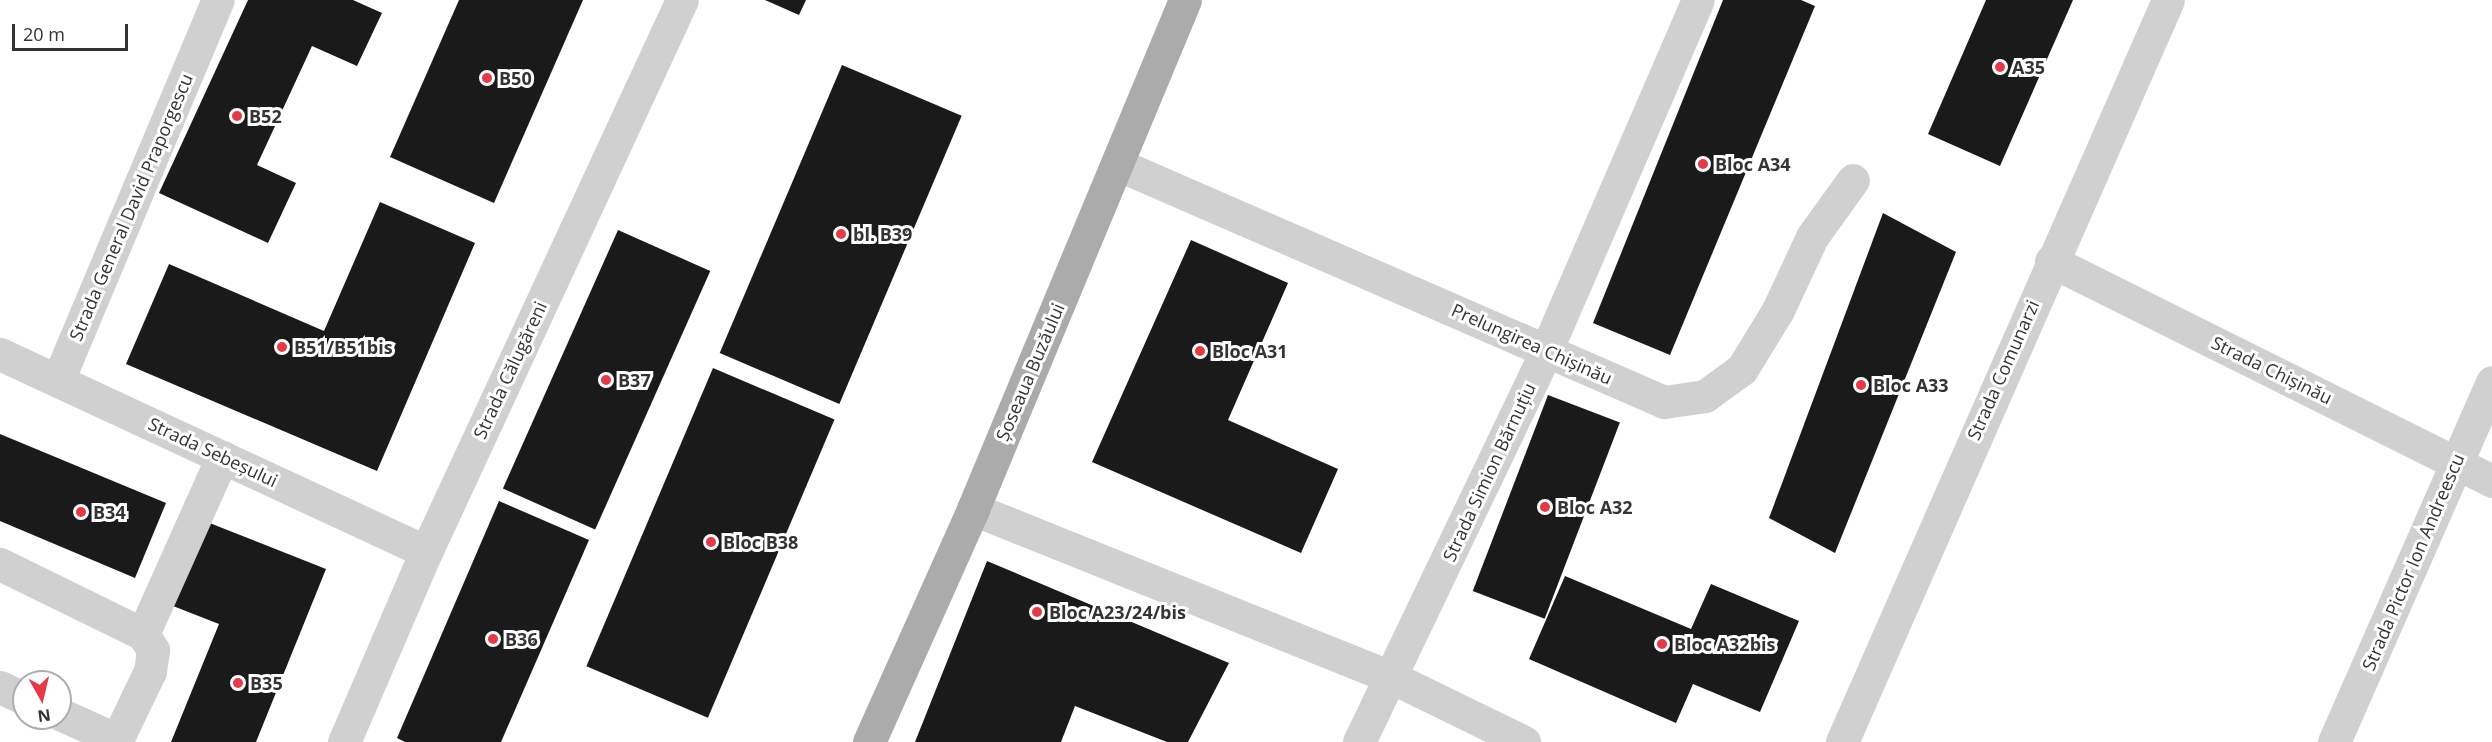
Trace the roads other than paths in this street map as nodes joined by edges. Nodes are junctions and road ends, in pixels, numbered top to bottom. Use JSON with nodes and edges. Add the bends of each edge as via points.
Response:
{"nodes":[{"id":1,"x":218,"y":0,"type":"edge"},
{"id":2,"x":682,"y":0,"type":"edge"},
{"id":3,"x":1185,"y":0,"type":"edge"},
{"id":4,"x":1698,"y":0,"type":"edge"},
{"id":5,"x":2168,"y":0,"type":"edge"},
{"id":6,"x":1117,"y":164,"type":"junction"},
{"id":7,"x":1853,"y":180,"type":"dead end"},
{"id":8,"x":2051,"y":261,"type":"junction"},
{"id":9,"x":1546,"y":351,"type":"junction"},
{"id":10,"x":0,"y":354,"type":"edge"},
{"id":11,"x":58,"y":380,"type":"junction"},
{"id":12,"x":2492,"y":381,"type":"edge"},
{"id":13,"x":222,"y":457,"type":"junction"},
{"id":14,"x":2456,"y":462,"type":"junction"},
{"id":15,"x":2492,"y":481,"type":"edge"},
{"id":16,"x":973,"y":508,"type":"junction"},
{"id":17,"x":426,"y":552,"type":"junction"},
{"id":18,"x":0,"y":564,"type":"edge"},
{"id":19,"x":143,"y":634,"type":"junction"},
{"id":20,"x":1393,"y":678,"type":"junction"},
{"id":21,"x":72,"y":720,"type":"edge"},
{"id":22,"x":116,"y":741,"type":"edge"},
{"id":23,"x":344,"y":742,"type":"edge"},
{"id":24,"x":869,"y":742,"type":"edge"},
{"id":25,"x":1359,"y":742,"type":"edge"},
{"id":26,"x":1524,"y":742,"type":"edge"},
{"id":27,"x":1842,"y":742,"type":"edge"},
{"id":28,"x":2334,"y":742,"type":"edge"}],
"edges":[{"from":1,"to":11,"type":"street","name":"Strada General David Praporgescu"},
{"from":2,"to":17,"type":"street","name":"Strada Călugăreni"},
{"from":3,"to":6,"type":"main road","name":"Șoseaua Buzăului"},
{"from":4,"to":9,"type":"street","name":"Strada Simion Bărnuțiu"},
{"from":5,"to":8,"type":"street","name":"Strada Comunarzi"},
{"from":6,"to":9,"type":"street","name":"Prelungirea Chișinău"},
{"from":6,"to":16,"type":"main road","name":"Șoseaua Buzăului"},
{"from":7,"to":9,"type":"street","name":"Prelungirea Chișinău","via":[[1812,237],[1779,309],[1742,369],[1705,396],[1664,402]]},
{"from":8,"to":14,"type":"street","name":"Strada Chișinău"},
{"from":8,"to":27,"type":"street","name":"Strada Comunarzi"},
{"from":9,"to":20,"type":"street","name":"Strada Simion Bărnuțiu"},
{"from":10,"to":11,"type":"street","name":"Strada Sebeșului"},
{"from":11,"to":13,"type":"street","name":"Strada Sebeșului"},
{"from":12,"to":14,"type":"street","name":"Strada Pictor Ion Andreescu"},
{"from":13,"to":17,"type":"street","name":"Strada Sebeșului"},
{"from":13,"to":19,"type":"street"},
{"from":14,"to":15,"type":"street","name":"Strada Chișinău"},
{"from":14,"to":28,"type":"street","name":"Strada Pictor Ion Andreescu"},
{"from":16,"to":20,"type":"street"},
{"from":16,"to":24,"type":"main road","name":"Șoseaua Buzăului"},
{"from":17,"to":23,"type":"street","name":"Strada Călugăreni"},
{"from":18,"to":19,"type":"street"},
{"from":19,"to":22,"type":"street","via":[[153,650],[150,671]]},
{"from":20,"to":25,"type":"street","name":"Strada Simion Bărnuțiu"},
{"from":20,"to":26,"type":"street"},
{"from":21,"to":22,"type":"street"}]}
